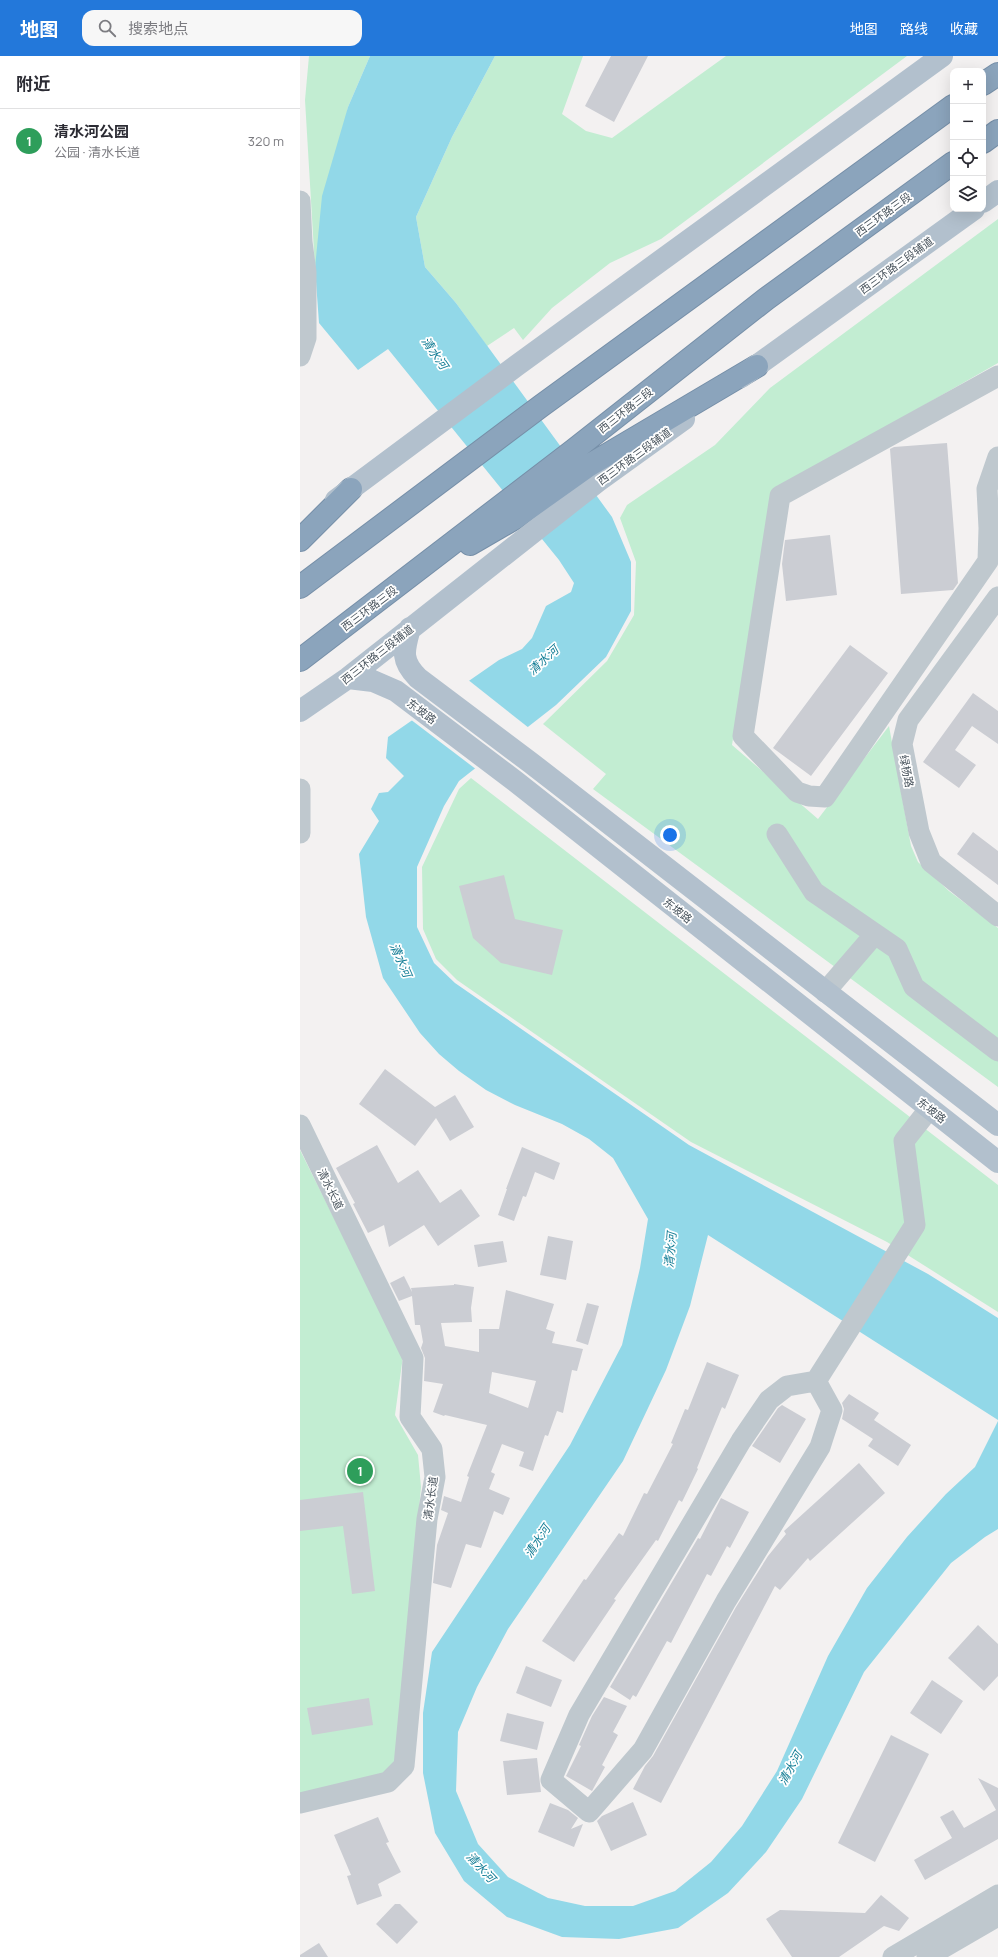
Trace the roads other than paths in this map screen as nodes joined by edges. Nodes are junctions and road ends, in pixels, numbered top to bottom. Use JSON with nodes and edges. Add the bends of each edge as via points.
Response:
{"nodes":[{"id":1,"x":942,"y":56,"type":"edge"},
{"id":2,"x":998,"y":74,"type":"edge"},
{"id":3,"x":986,"y":82,"type":"edge"},
{"id":4,"x":950,"y":108,"type":"edge"},
{"id":5,"x":998,"y":131,"type":"edge"},
{"id":6,"x":986,"y":140,"type":"edge"},
{"id":7,"x":950,"y":166,"type":"edge"},
{"id":8,"x":998,"y":191,"type":"edge"},
{"id":9,"x":986,"y":200,"type":"edge"},
{"id":10,"x":300,"y":201,"type":"edge"},
{"id":11,"x":970,"y":212,"type":"edge"},
{"id":12,"x":300,"y":356,"type":"edge"},
{"id":13,"x":757,"y":366,"type":"joint"},
{"id":14,"x":998,"y":376,"type":"edge"},
{"id":15,"x":998,"y":457,"type":"edge"},
{"id":16,"x":593,"y":474,"type":"junction"},
{"id":17,"x":351,"y":490,"type":"junction"},
{"id":18,"x":508,"y":511,"type":"junction"},
{"id":19,"x":300,"y":528,"type":"edge"},
{"id":20,"x":300,"y":540,"type":"edge"},
{"id":21,"x":300,"y":587,"type":"edge"},
{"id":22,"x":998,"y":597,"type":"edge"},
{"id":23,"x":410,"y":628,"type":"junction"},
{"id":24,"x":300,"y":660,"type":"edge"},
{"id":25,"x":348,"y":678,"type":"junction"},
{"id":26,"x":418,"y":678,"type":"junction"},
{"id":27,"x":408,"y":701,"type":"junction"},
{"id":28,"x":300,"y":711,"type":"edge"},
{"id":29,"x":300,"y":789,"type":"edge"},
{"id":30,"x":300,"y":833,"type":"edge"},
{"id":31,"x":777,"y":834,"type":"dead end"},
{"id":32,"x":998,"y":916,"type":"edge"},
{"id":33,"x":875,"y":934,"type":"junction"},
{"id":34,"x":825,"y":992,"type":"junction"},
{"id":35,"x":998,"y":1050,"type":"edge"},
{"id":36,"x":930,"y":1108,"type":"junction"},
{"id":37,"x":300,"y":1125,"type":"edge"},
{"id":38,"x":998,"y":1125,"type":"edge"},
{"id":39,"x":998,"y":1162,"type":"edge"},
{"id":40,"x":816,"y":1382,"type":"junction"},
{"id":41,"x":300,"y":1803,"type":"edge"},
{"id":42,"x":998,"y":1895,"type":"edge"},
{"id":43,"x":998,"y":1916,"type":"edge"},
{"id":44,"x":950,"y":1943,"type":"edge"},
{"id":45,"x":893,"y":1957,"type":"edge"},
{"id":46,"x":927,"y":1957,"type":"edge"}],
"edges":[{"from":1,"to":17,"type":"main road","via":[[437,424]]},
{"from":2,"to":3,"type":"highway"},
{"from":4,"to":21,"type":"highway","via":[[541,406]]},
{"from":5,"to":6,"type":"highway"},
{"from":7,"to":18,"type":"highway","name":"西三环路三段","via":[[766,299],[574,450]]},
{"from":8,"to":9,"type":"main road"},
{"from":10,"to":12,"type":"street","via":[[306,272],[306,338]]},
{"from":11,"to":13,"type":"main road","name":"西三环路三段辅道"},
{"from":13,"to":16,"type":"highway"},
{"from":14,"to":15,"type":"street","via":[[780,496],[743,736],[797,792],[825,797],[988,561],[987,489]]},
{"from":16,"to":18,"type":"highway"},
{"from":16,"to":23,"type":"main road","name":"西三环路三段辅道","via":[[528,536]]},
{"from":17,"to":19,"type":"main road"},
{"from":17,"to":20,"type":"highway"},
{"from":18,"to":24,"type":"highway","name":"西三环路三段","via":[[404,580]]},
{"from":22,"to":32,"type":"street","name":"绿杨路","via":[[908,720],[902,744],[919,832],[931,862]]},
{"from":23,"to":25,"type":"main road","name":"西三环路三段辅道"},
{"from":23,"to":26,"type":"main road","via":[[404,649],[405,659],[409,669]]},
{"from":25,"to":27,"type":"main road","name":"东坡路","via":[[373,681],[396,691]]},
{"from":25,"to":28,"type":"main road","name":"西三环路三段辅道"},
{"from":26,"to":27,"type":"main road"},
{"from":26,"to":34,"type":"main road"},
{"from":27,"to":36,"type":"main road","name":"东坡路"},
{"from":29,"to":30,"type":"street"},
{"from":31,"to":33,"type":"street","via":[[814,892]]},
{"from":33,"to":34,"type":"street"},
{"from":33,"to":35,"type":"street","via":[[897,949],[914,987]]},
{"from":34,"to":38,"type":"main road"},
{"from":36,"to":39,"type":"main road","name":"东坡路"},
{"from":36,"to":40,"type":"street","via":[[904,1141],[915,1225]]},
{"from":37,"to":41,"type":"street","name":"清水长道","via":[[413,1358],[410,1418],[432,1449],[435,1477],[427,1519],[404,1766],[388,1782]]},
{"from":40,"to":40,"type":"street","via":[[832,1410],[820,1447],[726,1600],[643,1750],[589,1812],[551,1780],[579,1715],[768,1400],[787,1386]]},
{"from":42,"to":44,"type":"street"},
{"from":43,"to":44,"type":"street"},
{"from":44,"to":45,"type":"street"},
{"from":44,"to":46,"type":"street"}]}
